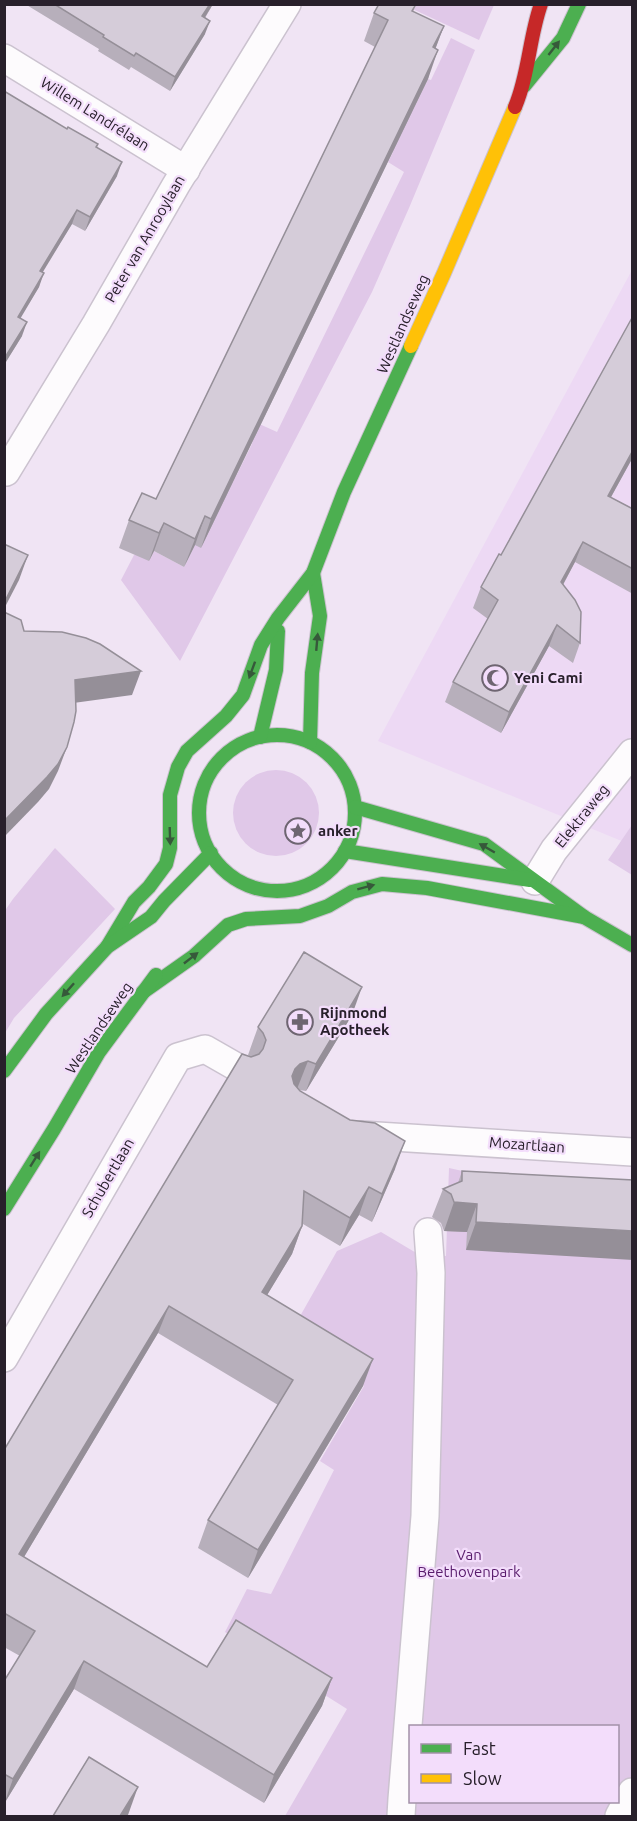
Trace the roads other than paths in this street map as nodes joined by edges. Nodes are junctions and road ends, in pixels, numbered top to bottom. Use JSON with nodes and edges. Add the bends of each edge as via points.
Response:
{"nodes":[{"id":1,"x":287,"y":4,"type":"edge"},
{"id":2,"x":541,"y":4,"type":"edge"},
{"id":3,"x":579,"y":4,"type":"edge"},
{"id":4,"x":4,"y":58,"type":"edge"},
{"id":5,"x":523,"y":88,"type":"junction"},
{"id":6,"x":186,"y":170,"type":"junction"},
{"id":7,"x":4,"y":471,"type":"edge"},
{"id":8,"x":313,"y":573,"type":"junction"},
{"id":9,"x":278,"y":618,"type":"junction"},
{"id":10,"x":260,"y":736,"type":"junction"},
{"id":11,"x":310,"y":742,"type":"junction"},
{"id":12,"x":633,"y":753,"type":"edge"},
{"id":13,"x":355,"y":807,"type":"junction"},
{"id":14,"x":345,"y":851,"type":"junction"},
{"id":15,"x":211,"y":853,"type":"junction"},
{"id":16,"x":535,"y":881,"type":"junction"},
{"id":17,"x":584,"y":917,"type":"junction"},
{"id":18,"x":633,"y":945,"type":"edge"},
{"id":19,"x":107,"y":947,"type":"junction"},
{"id":20,"x":168,"y":959,"type":"dead end"},
{"id":21,"x":143,"y":992,"type":"junction"},
{"id":22,"x":240,"y":1069,"type":"edge"},
{"id":23,"x":4,"y":1071,"type":"edge"},
{"id":24,"x":338,"y":1128,"type":"edge"},
{"id":25,"x":633,"y":1152,"type":"edge"},
{"id":26,"x":4,"y":1209,"type":"edge"},
{"id":27,"x":428,"y":1232,"type":"dead end"},
{"id":28,"x":4,"y":1358,"type":"edge"},
{"id":29,"x":633,"y":1792,"type":"edge"},
{"id":30,"x":401,"y":1816,"type":"edge"},
{"id":31,"x":619,"y":1816,"type":"edge"}],
"edges":[{"from":1,"to":6,"type":"street","name":"Peter van Anrooylaan"},
{"from":2,"to":5,"type":"main road","name":"Westlandseweg"},
{"from":5,"to":3,"type":"main road","name":"Westlandseweg","one_way":true,"via":[[563,38]]},
{"from":4,"to":6,"type":"street","name":"Willem Landrélaan"},
{"from":5,"to":8,"type":"main road","name":"Westlandseweg","via":[[344,492]]},
{"from":6,"to":7,"type":"street","name":"Peter van Anrooylaan"},
{"from":8,"to":9,"type":"main road","name":"Westlandseweg"},
{"from":11,"to":8,"type":"main road","one_way":true,"via":[[312,673],[320,616]]},
{"from":9,"to":10,"type":"main road","via":[[276,670]]},
{"from":9,"to":19,"type":"main road","name":"Westlandseweg","one_way":true,"via":[[261,645],[243,695],[187,751],[178,767],[170,795],[170,848],[166,864],[134,902]]},
{"from":10,"to":11,"type":"main road","via":[[285,735]]},
{"from":10,"to":15,"type":"main road","via":[[227,753],[206,782],[200,818]]},
{"from":11,"to":13,"type":"main road","via":[[341,768]]},
{"from":12,"to":16,"type":"street","name":"Elektraweg","via":[[554,850]]},
{"from":13,"to":14,"type":"main road","via":[[353,830]]},
{"from":16,"to":13,"type":"main road","one_way":true,"via":[[484,844]]},
{"from":14,"to":15,"type":"main road","via":[[324,875],[284,890],[239,886]]},
{"from":14,"to":16,"type":"main road"},
{"from":15,"to":19,"type":"main road","via":[[151,917]]},
{"from":16,"to":17,"type":"main road"},
{"from":17,"to":18,"type":"main road"},
{"from":21,"to":17,"type":"main road","one_way":true,"via":[[194,956],[228,925],[246,919],[300,916],[352,892],[382,884],[427,888]]},
{"from":19,"to":23,"type":"main road","one_way":true,"via":[[46,1014]]},
{"from":20,"to":21,"type":"main road","name":"Westlandseweg"},
{"from":26,"to":21,"type":"main road","name":"Westlandseweg","one_way":true,"via":[[99,1052]]},
{"from":22,"to":28,"type":"street","name":"Schubertlaan","via":[[205,1049],[178,1057]]},
{"from":24,"to":25,"type":"street","name":"Mozartlaan","via":[[348,1134]]},
{"from":27,"to":30,"type":"street","via":[[431,1273],[425,1516]]},
{"from":29,"to":31,"type":"street"}]}
